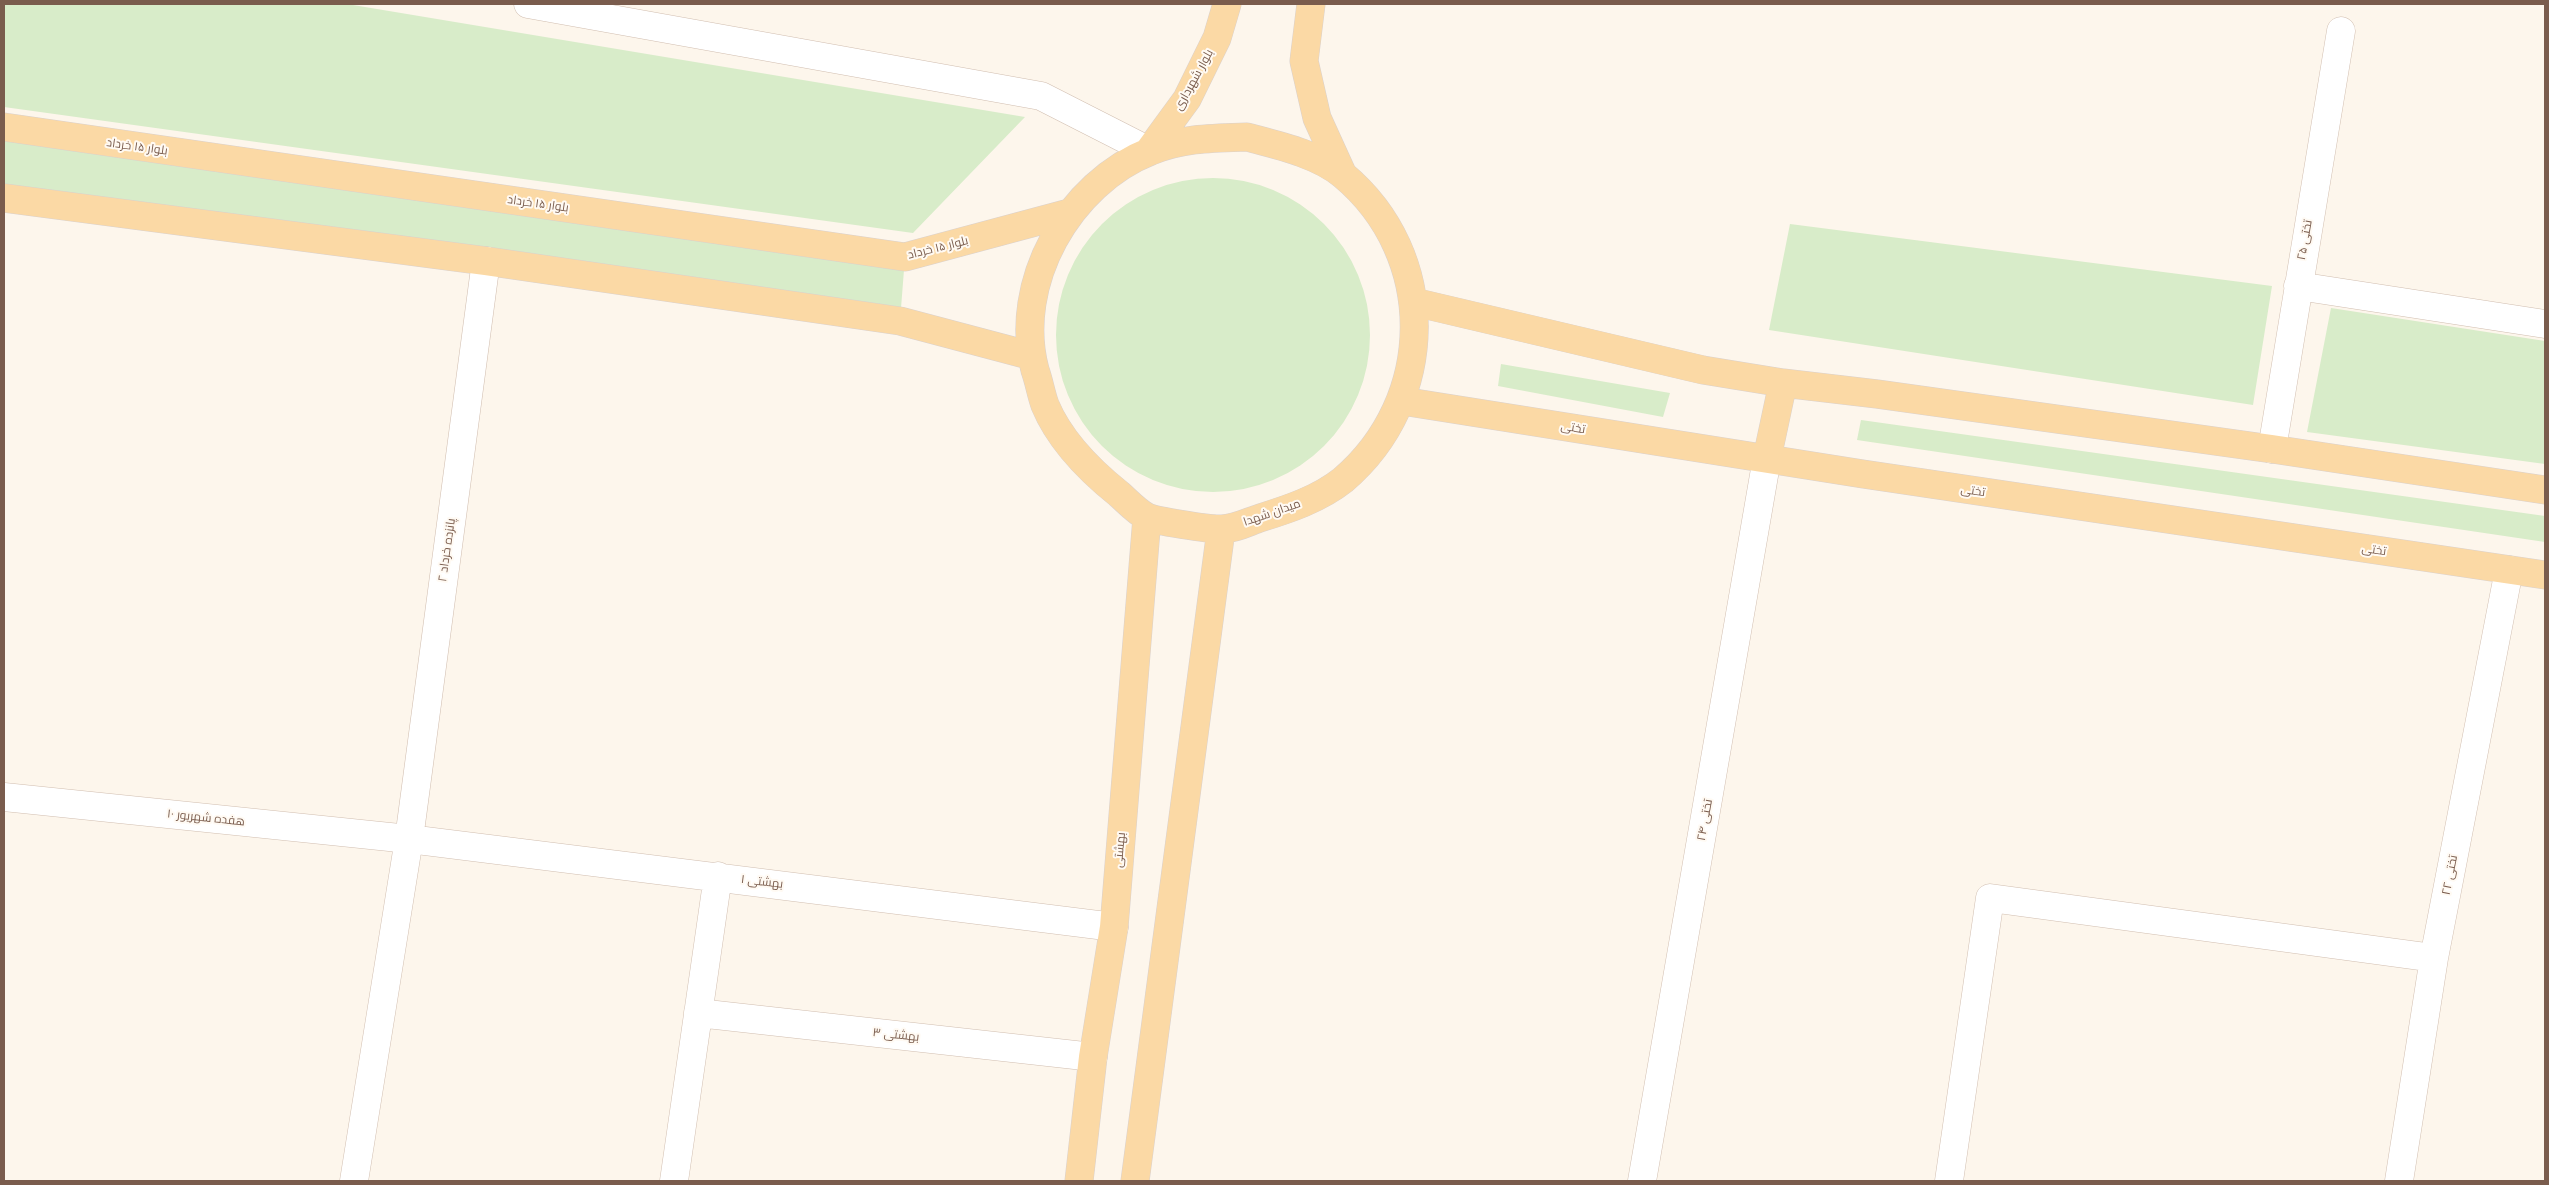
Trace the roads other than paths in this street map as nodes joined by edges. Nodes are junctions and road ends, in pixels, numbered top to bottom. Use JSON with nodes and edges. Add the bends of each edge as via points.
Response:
{"nodes":[{"id":1,"x":528,"y":4,"type":"edge"},
{"id":2,"x":1227,"y":4,"type":"edge"},
{"id":3,"x":1311,"y":4,"type":"edge"},
{"id":4,"x":594,"y":9,"type":"edge"},
{"id":5,"x":2341,"y":32,"type":"dead end"},
{"id":6,"x":4,"y":128,"type":"edge"},
{"id":7,"x":1149,"y":151,"type":"junction"},
{"id":8,"x":1342,"y":173,"type":"junction"},
{"id":9,"x":4,"y":198,"type":"edge"},
{"id":10,"x":1069,"y":213,"type":"junction"},
{"id":11,"x":486,"y":261,"type":"junction"},
{"id":12,"x":2298,"y":286,"type":"junction"},
{"id":13,"x":1414,"y":302,"type":"junction"},
{"id":14,"x":2545,"y":324,"type":"edge"},
{"id":15,"x":1032,"y":356,"type":"junction"},
{"id":16,"x":1783,"y":383,"type":"junction"},
{"id":17,"x":1402,"y":400,"type":"junction"},
{"id":18,"x":2272,"y":449,"type":"junction"},
{"id":19,"x":1767,"y":458,"type":"junction"},
{"id":20,"x":2545,"y":490,"type":"edge"},
{"id":21,"x":1147,"y":517,"type":"junction"},
{"id":22,"x":1221,"y":530,"type":"junction"},
{"id":23,"x":2509,"y":570,"type":"junction"},
{"id":24,"x":2545,"y":575,"type":"edge"},
{"id":25,"x":4,"y":797,"type":"edge"},
{"id":26,"x":409,"y":839,"type":"junction"},
{"id":27,"x":718,"y":876,"type":"junction"},
{"id":28,"x":1114,"y":927,"type":"junction"},
{"id":29,"x":2434,"y":958,"type":"junction"},
{"id":30,"x":698,"y":1013,"type":"junction"},
{"id":31,"x":1093,"y":1057,"type":"junction"},
{"id":32,"x":354,"y":1181,"type":"edge"},
{"id":33,"x":674,"y":1181,"type":"edge"},
{"id":34,"x":1079,"y":1181,"type":"edge"},
{"id":35,"x":1135,"y":1181,"type":"edge"},
{"id":36,"x":1642,"y":1181,"type":"edge"},
{"id":37,"x":1949,"y":1181,"type":"edge"},
{"id":38,"x":2398,"y":1181,"type":"edge"}],
"edges":[{"from":1,"to":4,"type":"street"},
{"from":2,"to":7,"type":"main road","name":"بلوار شهرداری","via":[[1217,38],[1187,99]]},
{"from":3,"to":8,"type":"main road","via":[[1304,61],[1317,118]]},
{"from":4,"to":7,"type":"street","via":[[1041,96]]},
{"from":5,"to":12,"type":"street","name":"تختی ۲۵"},
{"from":6,"to":10,"type":"main road","name":"بلوار ۱۵ خرداد","via":[[905,257]]},
{"from":7,"to":8,"type":"main road","name":"میدان شهدا","via":[[1196,138],[1247,137],[1296,150]]},
{"from":7,"to":10,"type":"main road","name":"میدان شهدا","via":[[1104,177]]},
{"from":8,"to":13,"type":"main road","name":"میدان شهدا","via":[[1375,210],[1401,252]]},
{"from":9,"to":11,"type":"main road"},
{"from":10,"to":15,"type":"main road","name":"میدان شهدا","via":[[1044,257],[1031,306]]},
{"from":11,"to":15,"type":"main road","via":[[900,321]]},
{"from":11,"to":26,"type":"street","name":"پانزده خرداد ۲"},
{"from":12,"to":14,"type":"street"},
{"from":12,"to":18,"type":"street","name":"تختی ۲۵"},
{"from":13,"to":16,"type":"main road","via":[[1703,370]]},
{"from":13,"to":17,"type":"main road","name":"میدان شهدا","via":[[1414,352]]},
{"from":15,"to":21,"type":"main road","name":"میدان شهدا","via":[[1045,405],[1071,448]]},
{"from":16,"to":18,"type":"main road"},
{"from":16,"to":19,"type":"main road"},
{"from":17,"to":19,"type":"main road","name":"تختی"},
{"from":17,"to":22,"type":"main road","name":"میدان شهدا","via":[[1377,444],[1342,481],[1298,506]]},
{"from":18,"to":20,"type":"main road"},
{"from":19,"to":23,"type":"main road","name":"تختی"},
{"from":19,"to":36,"type":"street","name":"تختی ۲۴"},
{"from":21,"to":22,"type":"main road","name":"میدان شهدا"},
{"from":21,"to":28,"type":"main road","name":"بهشتی"},
{"from":22,"to":35,"type":"main road"},
{"from":23,"to":24,"type":"main road","name":"تختی"},
{"from":23,"to":29,"type":"street","name":"تختی ۲۲"},
{"from":25,"to":26,"type":"street","name":"هفده شهریور ۱۰"},
{"from":26,"to":27,"type":"street","name":"بهشتی ۱"},
{"from":26,"to":32,"type":"street","name":"پانزده خرداد ۲"},
{"from":27,"to":28,"type":"street","name":"بهشتی ۱"},
{"from":27,"to":30,"type":"street"},
{"from":28,"to":31,"type":"main road","name":"بهشتی"},
{"from":29,"to":37,"type":"street","via":[[1990,898]]},
{"from":29,"to":38,"type":"street","name":"تختی ۲۲"},
{"from":30,"to":31,"type":"street","name":"بهشتی ۳"},
{"from":30,"to":33,"type":"street"},
{"from":31,"to":34,"type":"main road","name":"بهشتی"}]}
